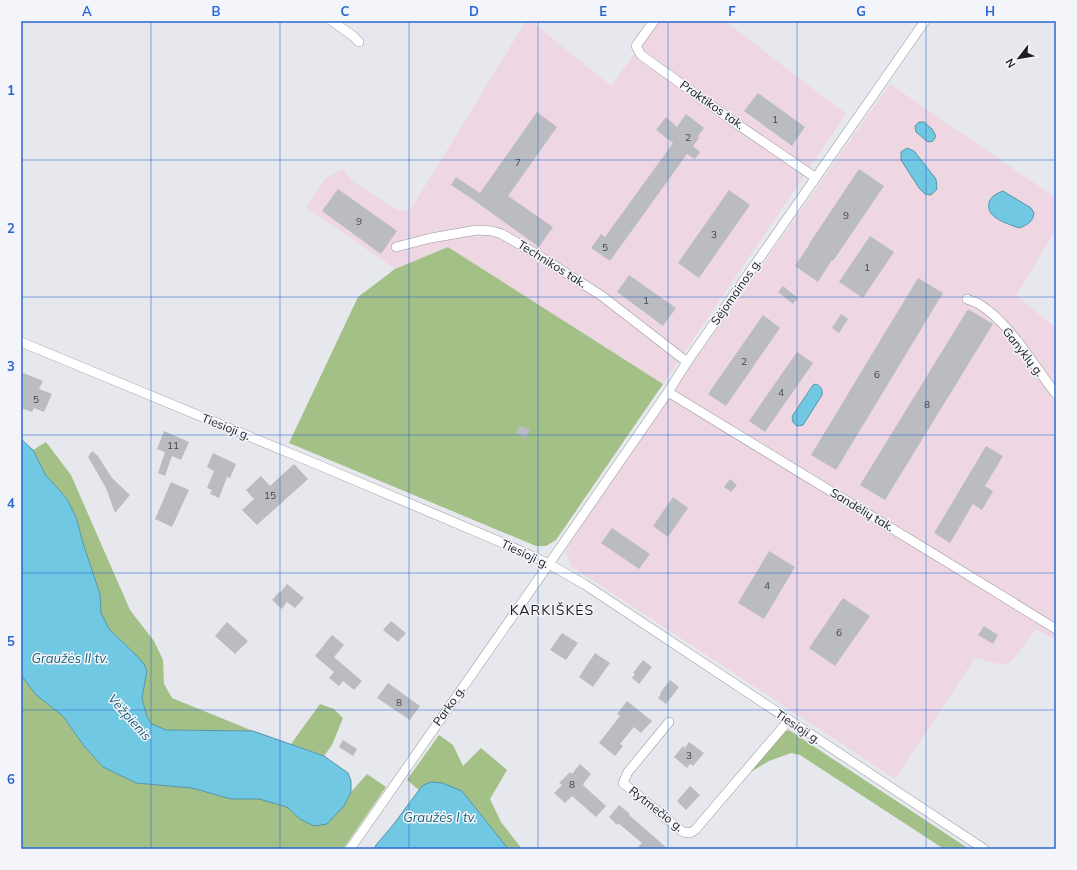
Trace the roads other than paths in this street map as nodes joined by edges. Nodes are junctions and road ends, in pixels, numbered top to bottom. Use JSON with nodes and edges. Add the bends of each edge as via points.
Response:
{"nodes":[{"id":1,"x":332,"y":21,"type":"edge"},
{"id":2,"x":654,"y":21,"type":"edge"},
{"id":3,"x":925,"y":21,"type":"edge"},
{"id":4,"x":359,"y":42,"type":"dead end"},
{"id":5,"x":816,"y":178,"type":"junction"},
{"id":6,"x":396,"y":247,"type":"dead end"},
{"id":7,"x":967,"y":299,"type":"dead end"},
{"id":8,"x":21,"y":342,"type":"edge"},
{"id":9,"x":687,"y":362,"type":"junction"},
{"id":10,"x":668,"y":392,"type":"junction"},
{"id":11,"x":1056,"y":394,"type":"edge"},
{"id":12,"x":549,"y":564,"type":"junction"},
{"id":13,"x":1056,"y":629,"type":"edge"},
{"id":14,"x":789,"y":720,"type":"junction"},
{"id":15,"x":670,"y":722,"type":"dead end"},
{"id":16,"x":350,"y":849,"type":"edge"},
{"id":17,"x":984,"y":849,"type":"edge"}],
"edges":[{"from":1,"to":4,"type":"street"},
{"from":2,"to":5,"type":"street","name":"Praktikos tak.","via":[[636,46],[641,55]]},
{"from":3,"to":5,"type":"street","name":"Sėjomainos g."},
{"from":5,"to":9,"type":"street","name":"Sėjomainos g."},
{"from":6,"to":9,"type":"street","name":"Technikos tak.","via":[[477,230],[502,234],[602,296]]},
{"from":7,"to":11,"type":"street","name":"Ganyklų g.","via":[[979,304],[1013,335]]},
{"from":8,"to":12,"type":"street","name":"Tiesioji g."},
{"from":9,"to":10,"type":"street","name":"Sėjomainos g."},
{"from":10,"to":12,"type":"street","name":"Sėjomainos g."},
{"from":10,"to":13,"type":"street","name":"Sandėlių tak."},
{"from":12,"to":14,"type":"street","name":"Tiesioji g."},
{"from":12,"to":16,"type":"street","name":"Parko g."},
{"from":14,"to":15,"type":"street","name":"Rytmečio g.","via":[[690,833],[683,832],[623,783],[628,772]]},
{"from":14,"to":17,"type":"street","name":"Tiesioji g."}]}
